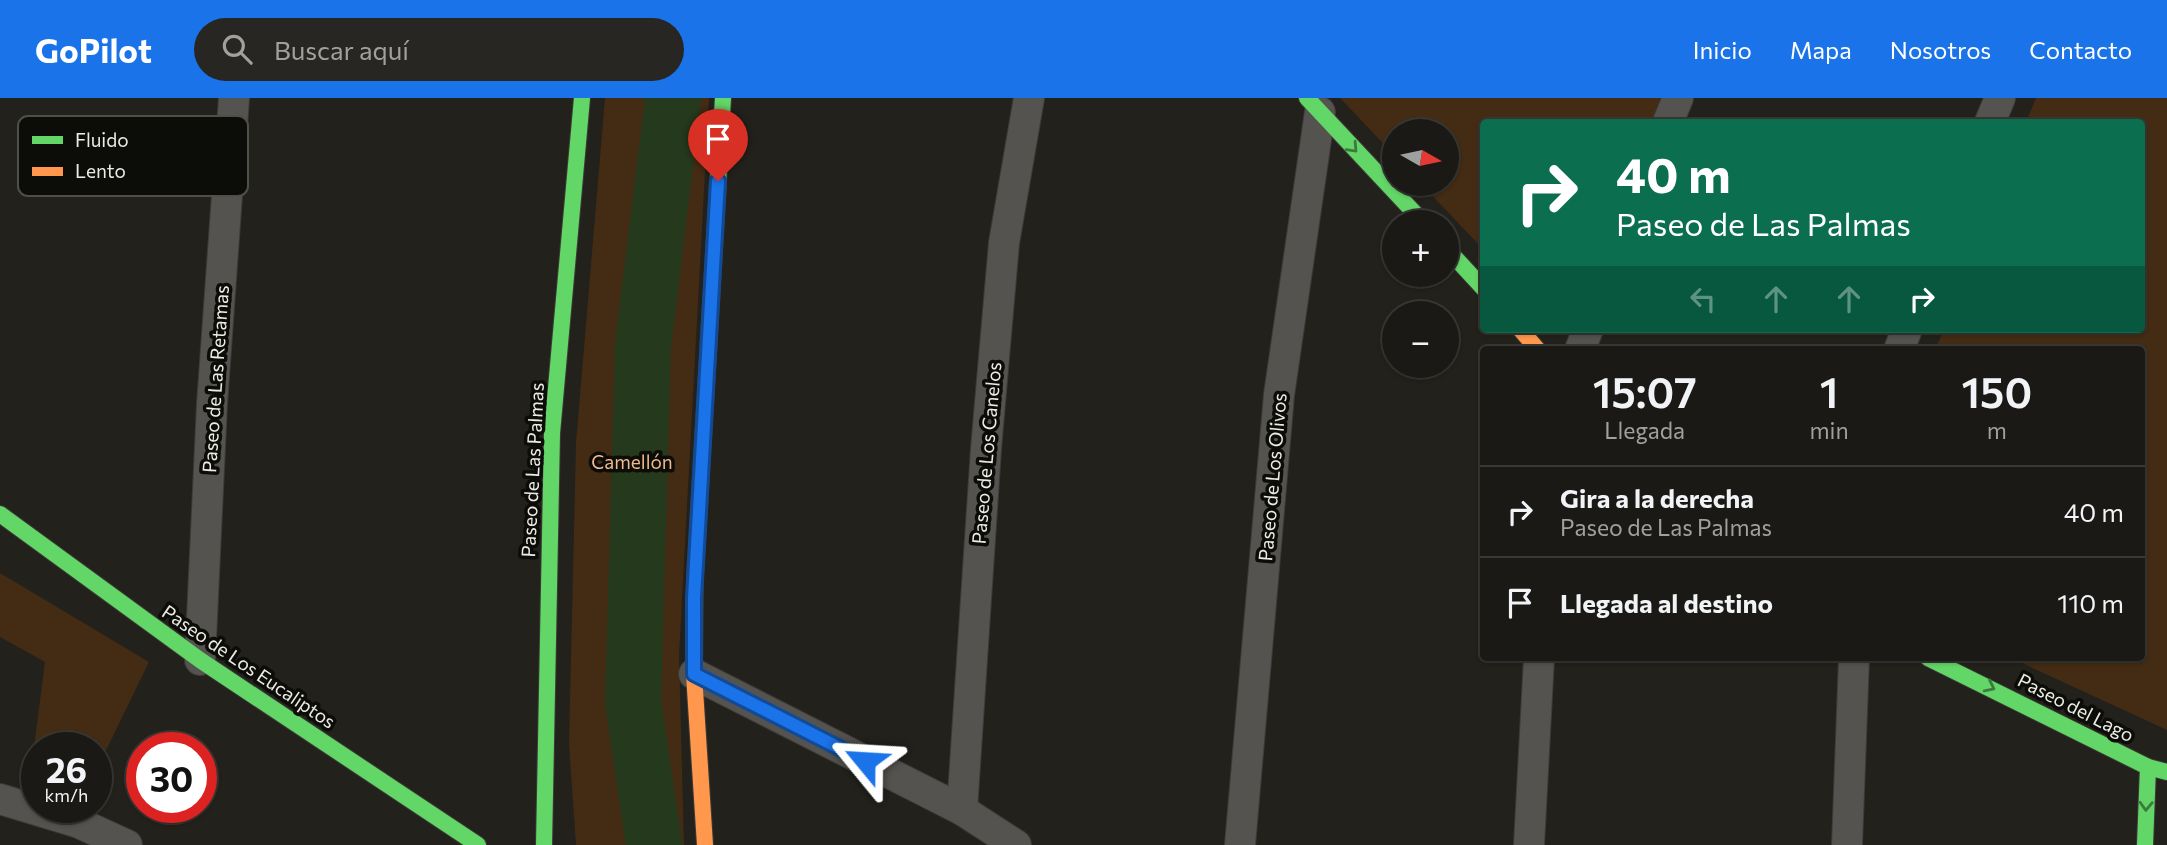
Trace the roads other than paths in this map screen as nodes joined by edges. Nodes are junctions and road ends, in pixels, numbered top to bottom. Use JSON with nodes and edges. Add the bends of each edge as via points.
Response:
{"nodes":[{"id":1,"x":234,"y":98,"type":"edge"},
{"id":2,"x":582,"y":98,"type":"edge"},
{"id":3,"x":723,"y":98,"type":"edge"},
{"id":4,"x":1029,"y":98,"type":"edge"},
{"id":5,"x":1678,"y":98,"type":"edge"},
{"id":6,"x":2000,"y":98,"type":"edge"},
{"id":7,"x":1313,"y":105,"type":"edge"},
{"id":8,"x":233,"y":116,"type":"edge"},
{"id":9,"x":1669,"y":119,"type":"edge"},
{"id":10,"x":1991,"y":119,"type":"edge"},
{"id":11,"x":227,"y":196,"type":"edge"},
{"id":12,"x":1412,"y":210,"type":"edge"},
{"id":13,"x":1459,"y":262,"type":"edge"},
{"id":14,"x":1480,"y":285,"type":"edge"},
{"id":15,"x":0,"y":514,"type":"edge"},
{"id":16,"x":200,"y":660,"type":"junction"},
{"id":17,"x":1539,"y":661,"type":"edge"},
{"id":18,"x":1854,"y":661,"type":"edge"},
{"id":19,"x":1934,"y":661,"type":"edge"},
{"id":20,"x":694,"y":674,"type":"junction"},
{"id":21,"x":2148,"y":766,"type":"junction"},
{"id":22,"x":2167,"y":772,"type":"edge"},
{"id":23,"x":0,"y":799,"type":"edge"},
{"id":24,"x":962,"y":810,"type":"junction"},
{"id":25,"x":127,"y":845,"type":"edge"},
{"id":26,"x":478,"y":845,"type":"edge"},
{"id":27,"x":544,"y":845,"type":"edge"},
{"id":28,"x":705,"y":845,"type":"edge"},
{"id":29,"x":1017,"y":845,"type":"edge"},
{"id":30,"x":1240,"y":845,"type":"edge"},
{"id":31,"x":1529,"y":845,"type":"edge"},
{"id":32,"x":1847,"y":845,"type":"edge"},
{"id":33,"x":2145,"y":845,"type":"edge"}],
"edges":[{"from":1,"to":8,"type":"street","name":"Paseo de Las Retamas"},
{"from":2,"to":27,"type":"street","name":"Paseo de Las Palmas","via":[[552,433]]},
{"from":3,"to":20,"type":"street","via":[[694,598]]},
{"from":4,"to":24,"type":"street","name":"Paseo de Los Canelos","via":[[1004,243]]},
{"from":5,"to":9,"type":"street"},
{"from":6,"to":10,"type":"street"},
{"from":7,"to":12,"type":"street","one_way":true},
{"from":7,"to":30,"type":"street","name":"Paseo de Los Olivos","via":[[1279,395]]},
{"from":11,"to":16,"type":"street","name":"Paseo de Las Retamas"},
{"from":13,"to":14,"type":"street"},
{"from":15,"to":16,"type":"street","name":"Paseo de Los Eucaliptos"},
{"from":16,"to":26,"type":"street","name":"Paseo de Los Eucaliptos"},
{"from":17,"to":31,"type":"street"},
{"from":18,"to":32,"type":"street"},
{"from":19,"to":21,"type":"street","name":"Paseo del Lago","one_way":true},
{"from":20,"to":24,"type":"street"},
{"from":20,"to":28,"type":"street"},
{"from":21,"to":22,"type":"street","name":"Paseo del Lago"},
{"from":21,"to":33,"type":"street","one_way":true},
{"from":23,"to":25,"type":"street","via":[[79,823]]},
{"from":24,"to":29,"type":"street"}]}
